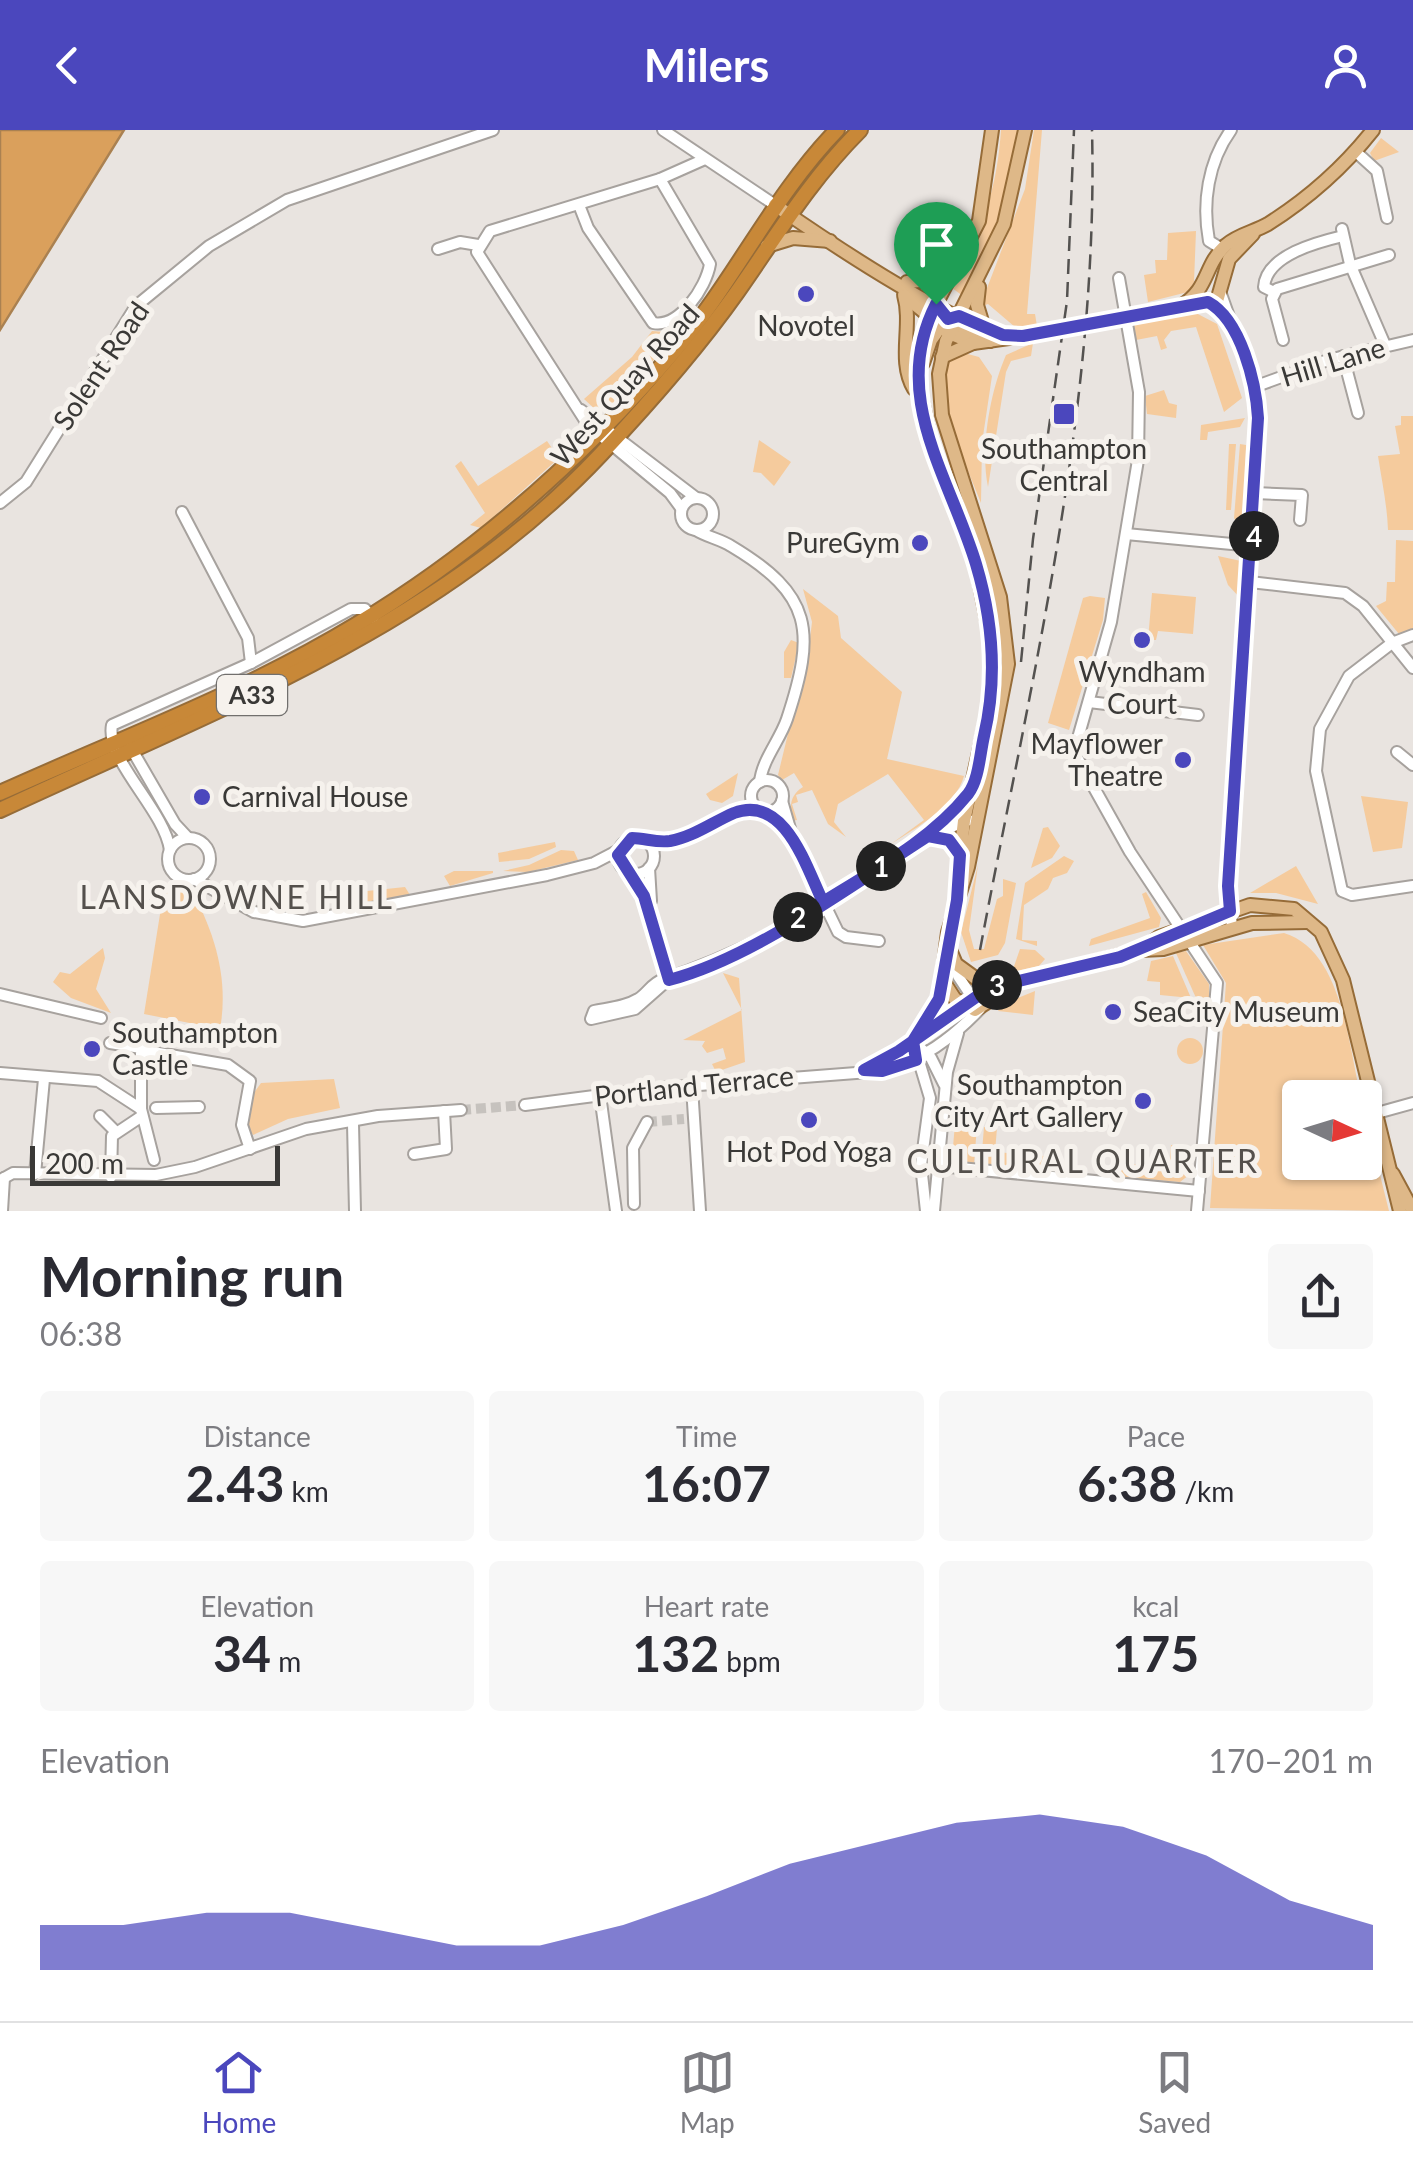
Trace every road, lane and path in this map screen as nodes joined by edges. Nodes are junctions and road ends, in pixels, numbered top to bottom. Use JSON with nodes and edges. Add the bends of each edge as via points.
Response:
{"nodes":[{"id":1,"x":493,"y":130,"type":"edge"},
{"id":2,"x":663,"y":130,"type":"edge"},
{"id":3,"x":837,"y":130,"type":"edge"},
{"id":4,"x":860,"y":130,"type":"edge"},
{"id":5,"x":992,"y":130,"type":"edge"},
{"id":6,"x":1025,"y":130,"type":"edge"},
{"id":7,"x":1230,"y":130,"type":"edge"},
{"id":8,"x":1372,"y":130,"type":"edge"},
{"id":9,"x":1356,"y":152,"type":"junction"},
{"id":10,"x":706,"y":159,"type":"junction"},
{"id":11,"x":660,"y":180,"type":"junction"},
{"id":12,"x":579,"y":206,"type":"junction"},
{"id":13,"x":781,"y":209,"type":"junction"},
{"id":14,"x":1388,"y":218,"type":"dead end"},
{"id":15,"x":1254,"y":232,"type":"junction"},
{"id":16,"x":971,"y":240,"type":"junction"},
{"id":17,"x":832,"y":241,"type":"junction"},
{"id":18,"x":478,"y":245,"type":"junction"},
{"id":19,"x":767,"y":246,"type":"junction"},
{"id":20,"x":438,"y":249,"type":"dead end"},
{"id":21,"x":1222,"y":250,"type":"junction"},
{"id":22,"x":1389,"y":255,"type":"dead end"},
{"id":23,"x":1350,"y":264,"type":"junction"},
{"id":24,"x":980,"y":278,"type":"junction"},
{"id":25,"x":1119,"y":278,"type":"dead end"},
{"id":26,"x":897,"y":286,"type":"junction"},
{"id":27,"x":1278,"y":290,"type":"junction"},
{"id":28,"x":1211,"y":295,"type":"junction"},
{"id":29,"x":936,"y":304,"type":"junction"},
{"id":30,"x":947,"y":323,"type":"junction"},
{"id":31,"x":987,"y":334,"type":"junction"},
{"id":32,"x":1283,"y":340,"type":"dead end"},
{"id":33,"x":1413,"y":340,"type":"edge"},
{"id":34,"x":973,"y":343,"type":"junction"},
{"id":35,"x":1385,"y":345,"type":"junction"},
{"id":36,"x":1343,"y":356,"type":"junction"},
{"id":37,"x":942,"y":357,"type":"junction"},
{"id":38,"x":1254,"y":387,"type":"junction"},
{"id":39,"x":918,"y":395,"type":"junction"},
{"id":40,"x":1358,"y":414,"type":"dead end"},
{"id":41,"x":608,"y":435,"type":"junction"},
{"id":42,"x":1255,"y":493,"type":"junction"},
{"id":43,"x":695,"y":497,"type":"junction"},
{"id":44,"x":0,"y":503,"type":"edge"},
{"id":45,"x":681,"y":508,"type":"junction"},
{"id":46,"x":182,"y":512,"type":"dead end"},
{"id":47,"x":712,"y":520,"type":"junction"},
{"id":48,"x":1300,"y":520,"type":"dead end"},
{"id":49,"x":696,"y":530,"type":"junction"},
{"id":50,"x":1126,"y":534,"type":"junction"},
{"id":51,"x":725,"y":542,"type":"junction"},
{"id":52,"x":1253,"y":546,"type":"junction"},
{"id":53,"x":1250,"y":582,"type":"junction"},
{"id":54,"x":372,"y":616,"type":"junction"},
{"id":55,"x":382,"y":629,"type":"junction"},
{"id":56,"x":1413,"y":635,"type":"edge"},
{"id":57,"x":248,"y":638,"type":"junction"},
{"id":58,"x":1392,"y":643,"type":"junction"},
{"id":59,"x":267,"y":655,"type":"junction"},
{"id":60,"x":252,"y":662,"type":"junction"},
{"id":61,"x":1413,"y":668,"type":"edge"},
{"id":62,"x":1089,"y":702,"type":"junction"},
{"id":63,"x":1198,"y":715,"type":"dead end"},
{"id":64,"x":123,"y":747,"type":"junction"},
{"id":65,"x":768,"y":760,"type":"junction"},
{"id":66,"x":760,"y":782,"type":"junction"},
{"id":67,"x":776,"y":783,"type":"junction"},
{"id":68,"x":972,"y":790,"type":"junction"},
{"id":69,"x":0,"y":793,"type":"edge"},
{"id":70,"x":782,"y":801,"type":"junction"},
{"id":71,"x":759,"y":806,"type":"junction"},
{"id":72,"x":0,"y":810,"type":"edge"},
{"id":73,"x":949,"y":814,"type":"junction"},
{"id":74,"x":969,"y":817,"type":"junction"},
{"id":75,"x":932,"y":835,"type":"junction"},
{"id":76,"x":188,"y":838,"type":"junction"},
{"id":77,"x":676,"y":840,"type":"junction"},
{"id":78,"x":793,"y":840,"type":"junction"},
{"id":79,"x":648,"y":842,"type":"junction"},
{"id":80,"x":170,"y":850,"type":"junction"},
{"id":81,"x":619,"y":850,"type":"junction"},
{"id":82,"x":960,"y":855,"type":"junction"},
{"id":83,"x":594,"y":863,"type":"junction"},
{"id":84,"x":209,"y":865,"type":"junction"},
{"id":85,"x":651,"y":865,"type":"junction"},
{"id":86,"x":627,"y":870,"type":"junction"},
{"id":87,"x":194,"y":880,"type":"junction"},
{"id":88,"x":1413,"y":886,"type":"edge"},
{"id":89,"x":226,"y":896,"type":"junction"},
{"id":90,"x":957,"y":900,"type":"junction"},
{"id":91,"x":823,"y":902,"type":"junction"},
{"id":92,"x":1230,"y":911,"type":"junction"},
{"id":93,"x":1308,"y":922,"type":"junction"},
{"id":94,"x":1232,"y":927,"type":"junction"},
{"id":95,"x":1184,"y":936,"type":"junction"},
{"id":96,"x":655,"y":937,"type":"junction"},
{"id":97,"x":872,"y":938,"type":"dead end"},
{"id":98,"x":946,"y":941,"type":"junction"},
{"id":99,"x":956,"y":964,"type":"junction"},
{"id":100,"x":942,"y":978,"type":"junction"},
{"id":101,"x":669,"y":980,"type":"junction"},
{"id":102,"x":1023,"y":980,"type":"junction"},
{"id":103,"x":989,"y":988,"type":"junction"},
{"id":104,"x":0,"y":994,"type":"edge"},
{"id":105,"x":971,"y":1004,"type":"junction"},
{"id":106,"x":101,"y":1018,"type":"dead end"},
{"id":107,"x":958,"y":1032,"type":"junction"},
{"id":108,"x":913,"y":1041,"type":"junction"},
{"id":109,"x":110,"y":1043,"type":"dead end"},
{"id":110,"x":144,"y":1049,"type":"junction"},
{"id":111,"x":928,"y":1053,"type":"junction"},
{"id":112,"x":916,"y":1060,"type":"junction"},
{"id":113,"x":864,"y":1070,"type":"junction"},
{"id":114,"x":0,"y":1073,"type":"edge"},
{"id":115,"x":44,"y":1079,"type":"junction"},
{"id":116,"x":1368,"y":1080,"type":"edge"},
{"id":117,"x":692,"y":1087,"type":"junction"},
{"id":118,"x":945,"y":1087,"type":"junction"},
{"id":119,"x":600,"y":1095,"type":"junction"},
{"id":120,"x":1413,"y":1103,"type":"edge"},
{"id":121,"x":525,"y":1105,"type":"tunnel mouth"},
{"id":122,"x":199,"y":1106,"type":"dead end"},
{"id":123,"x":146,"y":1110,"type":"junction"},
{"id":124,"x":461,"y":1110,"type":"tunnel mouth"},
{"id":125,"x":444,"y":1111,"type":"junction"},
{"id":126,"x":1382,"y":1112,"type":"edge"},
{"id":127,"x":100,"y":1116,"type":"dead end"},
{"id":128,"x":647,"y":1122,"type":"dead end"},
{"id":129,"x":353,"y":1124,"type":"junction"},
{"id":130,"x":115,"y":1130,"type":"junction"},
{"id":131,"x":1382,"y":1133,"type":"edge"},
{"id":132,"x":250,"y":1148,"type":"junction"},
{"id":133,"x":414,"y":1154,"type":"dead end"},
{"id":134,"x":154,"y":1160,"type":"dead end"},
{"id":135,"x":939,"y":1166,"type":"junction"},
{"id":136,"x":1392,"y":1172,"type":"junction"},
{"id":137,"x":35,"y":1174,"type":"junction"},
{"id":138,"x":2,"y":1176,"type":"edge"},
{"id":139,"x":111,"y":1177,"type":"junction"},
{"id":140,"x":1199,"y":1190,"type":"junction"},
{"id":141,"x":634,"y":1204,"type":"dead end"},
{"id":142,"x":2,"y":1211,"type":"edge"},
{"id":143,"x":356,"y":1211,"type":"edge"},
{"id":144,"x":616,"y":1211,"type":"edge"},
{"id":145,"x":700,"y":1211,"type":"edge"},
{"id":146,"x":926,"y":1211,"type":"edge"},
{"id":147,"x":934,"y":1211,"type":"edge"},
{"id":148,"x":1197,"y":1211,"type":"edge"},
{"id":149,"x":1400,"y":1211,"type":"edge"},
{"id":150,"x":1413,"y":1211,"type":"edge"}],
"edges":[{"from":1,"to":44,"type":"street","name":"Solent Road","via":[[287,200],[209,246],[136,306],[26,482]]},
{"from":2,"to":10,"type":"street"},
{"from":3,"to":13,"type":"highway","name":"West Quay Road","number":"A33"},
{"from":4,"to":13,"type":"highway","name":"West Quay Road","number":"A33"},
{"from":5,"to":16,"type":"main road","via":[[985,198]]},
{"from":6,"to":24,"type":"main road","via":[[1004,224]]},
{"from":7,"to":21,"type":"street","via":[[1207,189],[1209,241]]},
{"from":8,"to":9,"type":"main road"},
{"from":9,"to":14,"type":"street","via":[[1377,171],[1391,205]]},
{"from":9,"to":15,"type":"main road","via":[[1317,190]]},
{"from":10,"to":11,"type":"street"},
{"from":10,"to":13,"type":"street"},
{"from":11,"to":12,"type":"street"},
{"from":11,"to":12,"type":"street","via":[[710,264],[708,277],[664,325],[652,323]]},
{"from":12,"to":18,"type":"street","via":[[490,231]]},
{"from":13,"to":17,"type":"main road"},
{"from":13,"to":19,"type":"highway","name":"West Quay Road","number":"A33"},
{"from":13,"to":41,"type":"highway","name":"West Quay Road","number":"A33"},
{"from":15,"to":21,"type":"main road"},
{"from":15,"to":28,"type":"main road"},
{"from":16,"to":26,"type":"main road","via":[[933,280]]},
{"from":16,"to":29,"type":"main road"},
{"from":17,"to":19,"type":"main road","via":[[792,238]]},
{"from":17,"to":26,"type":"main road"},
{"from":18,"to":20,"type":"street"},
{"from":18,"to":41,"type":"street","via":[[478,259],[580,410]]},
{"from":19,"to":41,"type":"highway","name":"West Quay Road","number":"A33","via":[[687,359]]},
{"from":21,"to":28,"type":"main road"},
{"from":22,"to":23,"type":"street"},
{"from":23,"to":27,"type":"street"},
{"from":23,"to":27,"type":"street","via":[[1343,232],[1275,264]]},
{"from":23,"to":35,"type":"street"},
{"from":24,"to":30,"type":"main road"},
{"from":24,"to":31,"type":"main road","via":[[977,305]]},
{"from":25,"to":50,"type":"street","via":[[1140,414]]},
{"from":26,"to":29,"type":"main road"},
{"from":26,"to":30,"type":"main road"},
{"from":26,"to":39,"type":"main road","via":[[910,325],[905,366]]},
{"from":27,"to":32,"type":"street"},
{"from":28,"to":31,"type":"main road","bridge":true,"via":[[1032,335]]},
{"from":28,"to":38,"type":"street","via":[[1230,322]]},
{"from":29,"to":30,"type":"main road"},
{"from":29,"to":30,"type":"main road"},
{"from":30,"to":31,"type":"main road"},
{"from":30,"to":34,"type":"main road"},
{"from":30,"to":37,"type":"main road"},
{"from":30,"to":39,"type":"main road","via":[[926,351]]},
{"from":31,"to":34,"type":"main road"},
{"from":33,"to":35,"type":"street","name":"Hill Lane"},
{"from":34,"to":37,"type":"main road"},
{"from":35,"to":36,"type":"street","name":"Hill Lane"},
{"from":36,"to":38,"type":"street","name":"Hill Lane"},
{"from":36,"to":40,"type":"street"},
{"from":37,"to":74,"type":"main road","via":[[942,415],[986,544],[1008,646],[1006,681]]},
{"from":38,"to":42,"type":"street"},
{"from":39,"to":68,"type":"main road","via":[[976,565],[992,646],[994,688]]},
{"from":41,"to":43,"type":"street"},
{"from":41,"to":45,"type":"street"},
{"from":41,"to":54,"type":"highway","name":"West Quay Road","number":"A33","via":[[469,548]]},
{"from":41,"to":55,"type":"highway","name":"West Quay Road","number":"A33","via":[[558,496]]},
{"from":42,"to":48,"type":"street","via":[[1302,494]]},
{"from":42,"to":52,"type":"street"},
{"from":43,"to":45,"type":"street"},
{"from":43,"to":47,"type":"street","via":[[710,504]]},
{"from":45,"to":49,"type":"street","via":[[683,522]]},
{"from":46,"to":57,"type":"street"},
{"from":47,"to":49,"type":"street"},
{"from":47,"to":51,"type":"street"},
{"from":49,"to":51,"type":"street"},
{"from":50,"to":52,"type":"street"},
{"from":50,"to":62,"type":"street"},
{"from":51,"to":65,"type":"street","via":[[788,588],[803,614],[789,714]]},
{"from":52,"to":53,"type":"street"},
{"from":53,"to":58,"type":"street","via":[[1345,593]]},
{"from":53,"to":92,"type":"street"},
{"from":54,"to":55,"type":"street"},
{"from":54,"to":59,"type":"street","name":"West Quay Road","via":[[351,609]]},
{"from":54,"to":64,"type":"highway","name":"West Quay Road","number":"A33"},
{"from":55,"to":64,"type":"highway","name":"West Quay Road","number":"A33"},
{"from":56,"to":58,"type":"street"},
{"from":57,"to":59,"type":"street"},
{"from":57,"to":60,"type":"street"},
{"from":58,"to":61,"type":"street"},
{"from":58,"to":88,"type":"street","via":[[1350,676],[1320,729],[1319,788],[1346,894]]},
{"from":59,"to":60,"type":"street","name":"West Quay Road"},
{"from":60,"to":64,"type":"street","name":"West Quay Road","via":[[112,724]]},
{"from":62,"to":63,"type":"street"},
{"from":62,"to":95,"type":"street","via":[[1075,760]]},
{"from":64,"to":69,"type":"highway","name":"West Quay Road","number":"A33"},
{"from":64,"to":72,"type":"highway","name":"West Quay Road","number":"A33"},
{"from":64,"to":76,"type":"street"},
{"from":64,"to":80,"type":"street"},
{"from":65,"to":66,"type":"street"},
{"from":65,"to":67,"type":"street"},
{"from":66,"to":67,"type":"street"},
{"from":66,"to":71,"type":"street"},
{"from":67,"to":70,"type":"street"},
{"from":68,"to":73,"type":"street"},
{"from":68,"to":74,"type":"main road"},
{"from":70,"to":71,"type":"street"},
{"from":70,"to":78,"type":"street"},
{"from":71,"to":77,"type":"street"},
{"from":71,"to":78,"type":"street"},
{"from":73,"to":74,"type":"street"},
{"from":73,"to":75,"type":"street"},
{"from":74,"to":75,"type":"street"},
{"from":74,"to":82,"type":"main road"},
{"from":74,"to":90,"type":"main road"},
{"from":75,"to":82,"type":"street","via":[[949,840]]},
{"from":75,"to":91,"type":"street"},
{"from":76,"to":80,"type":"street"},
{"from":76,"to":84,"type":"street","via":[[208,849]]},
{"from":77,"to":79,"type":"street"},
{"from":77,"to":85,"type":"street"},
{"from":78,"to":91,"type":"street"},
{"from":79,"to":81,"type":"street","via":[[632,838]]},
{"from":79,"to":85,"type":"street"},
{"from":80,"to":87,"type":"street","via":[[171,870]]},
{"from":81,"to":83,"type":"street"},
{"from":81,"to":86,"type":"street"},
{"from":82,"to":90,"type":"main road"},
{"from":83,"to":86,"type":"street"},
{"from":83,"to":89,"type":"street","via":[[303,921],[260,914]]},
{"from":84,"to":87,"type":"street"},
{"from":84,"to":89,"type":"street"},
{"from":85,"to":86,"type":"street"},
{"from":85,"to":96,"type":"street"},
{"from":86,"to":96,"type":"street","via":[[644,896]]},
{"from":87,"to":89,"type":"street"},
{"from":90,"to":98,"type":"main road"},
{"from":91,"to":97,"type":"street","via":[[842,936]]},
{"from":91,"to":101,"type":"street","via":[[740,951]]},
{"from":92,"to":93,"type":"main road","via":[[1284,906]]},
{"from":92,"to":94,"type":"street"},
{"from":92,"to":95,"type":"main road"},
{"from":93,"to":94,"type":"main road"},
{"from":93,"to":116,"type":"main road","via":[[1337,958]]},
{"from":94,"to":95,"type":"main road"},
{"from":95,"to":102,"type":"main road"},
{"from":95,"to":140,"type":"street","via":[[1218,989]]},
{"from":96,"to":101,"type":"street"},
{"from":98,"to":99,"type":"main road"},
{"from":98,"to":100,"type":"main road"},
{"from":99,"to":103,"type":"main road"},
{"from":99,"to":105,"type":"street"},
{"from":100,"to":105,"type":"main road"},
{"from":100,"to":108,"type":"street","name":"Portland Terrace","via":[[939,999]]},
{"from":101,"to":101,"type":"street","via":[[635,1009],[591,1019],[594,1011],[634,1002]]},
{"from":102,"to":103,"type":"main road"},
{"from":102,"to":105,"type":"main road"},
{"from":103,"to":105,"type":"street"},
{"from":104,"to":106,"type":"street"},
{"from":105,"to":107,"type":"street","name":"Portland Terrace"},
{"from":105,"to":108,"type":"street","name":"Portland Terrace"},
{"from":107,"to":111,"type":"street","name":"Portland Terrace"},
{"from":107,"to":118,"type":"street"},
{"from":108,"to":111,"type":"street"},
{"from":108,"to":112,"type":"street"},
{"from":108,"to":113,"type":"street","name":"Portland Terrace"},
{"from":109,"to":110,"type":"street"},
{"from":110,"to":123,"type":"street"},
{"from":110,"to":132,"type":"street","via":[[228,1065],[250,1081],[242,1125]]},
{"from":111,"to":112,"type":"street","name":"Portland Terrace"},
{"from":111,"to":118,"type":"street"},
{"from":112,"to":113,"type":"street","name":"Portland Terrace"},
{"from":112,"to":146,"type":"street","via":[[930,1098],[921,1164]]},
{"from":113,"to":117,"type":"street","name":"Portland Terrace"},
{"from":114,"to":115,"type":"street"},
{"from":115,"to":123,"type":"street","via":[[98,1081]]},
{"from":115,"to":137,"type":"street"},
{"from":117,"to":119,"type":"street","name":"Portland Terrace"},
{"from":117,"to":145,"type":"street","via":[[689,1119]]},
{"from":118,"to":135,"type":"street"},
{"from":119,"to":121,"type":"street","name":"Portland Terrace"},
{"from":119,"to":144,"type":"street"},
{"from":120,"to":126,"type":"street"},
{"from":122,"to":123,"type":"street"},
{"from":123,"to":130,"type":"street"},
{"from":123,"to":134,"type":"street"},
{"from":124,"to":125,"type":"street"},
{"from":125,"to":129,"type":"street"},
{"from":125,"to":133,"type":"street","via":[[446,1149]]},
{"from":127,"to":130,"type":"street"},
{"from":128,"to":141,"type":"street","via":[[634,1148]]},
{"from":129,"to":132,"type":"street","via":[[290,1132]]},
{"from":129,"to":143,"type":"street"},
{"from":130,"to":139,"type":"street"},
{"from":131,"to":136,"type":"main road"},
{"from":132,"to":139,"type":"street","via":[[168,1173]]},
{"from":135,"to":140,"type":"street"},
{"from":135,"to":147,"type":"street"},
{"from":136,"to":149,"type":"main road"},
{"from":136,"to":150,"type":"main road"},
{"from":137,"to":138,"type":"street"},
{"from":137,"to":139,"type":"street"},
{"from":138,"to":142,"type":"street"},
{"from":140,"to":148,"type":"street"}]}
